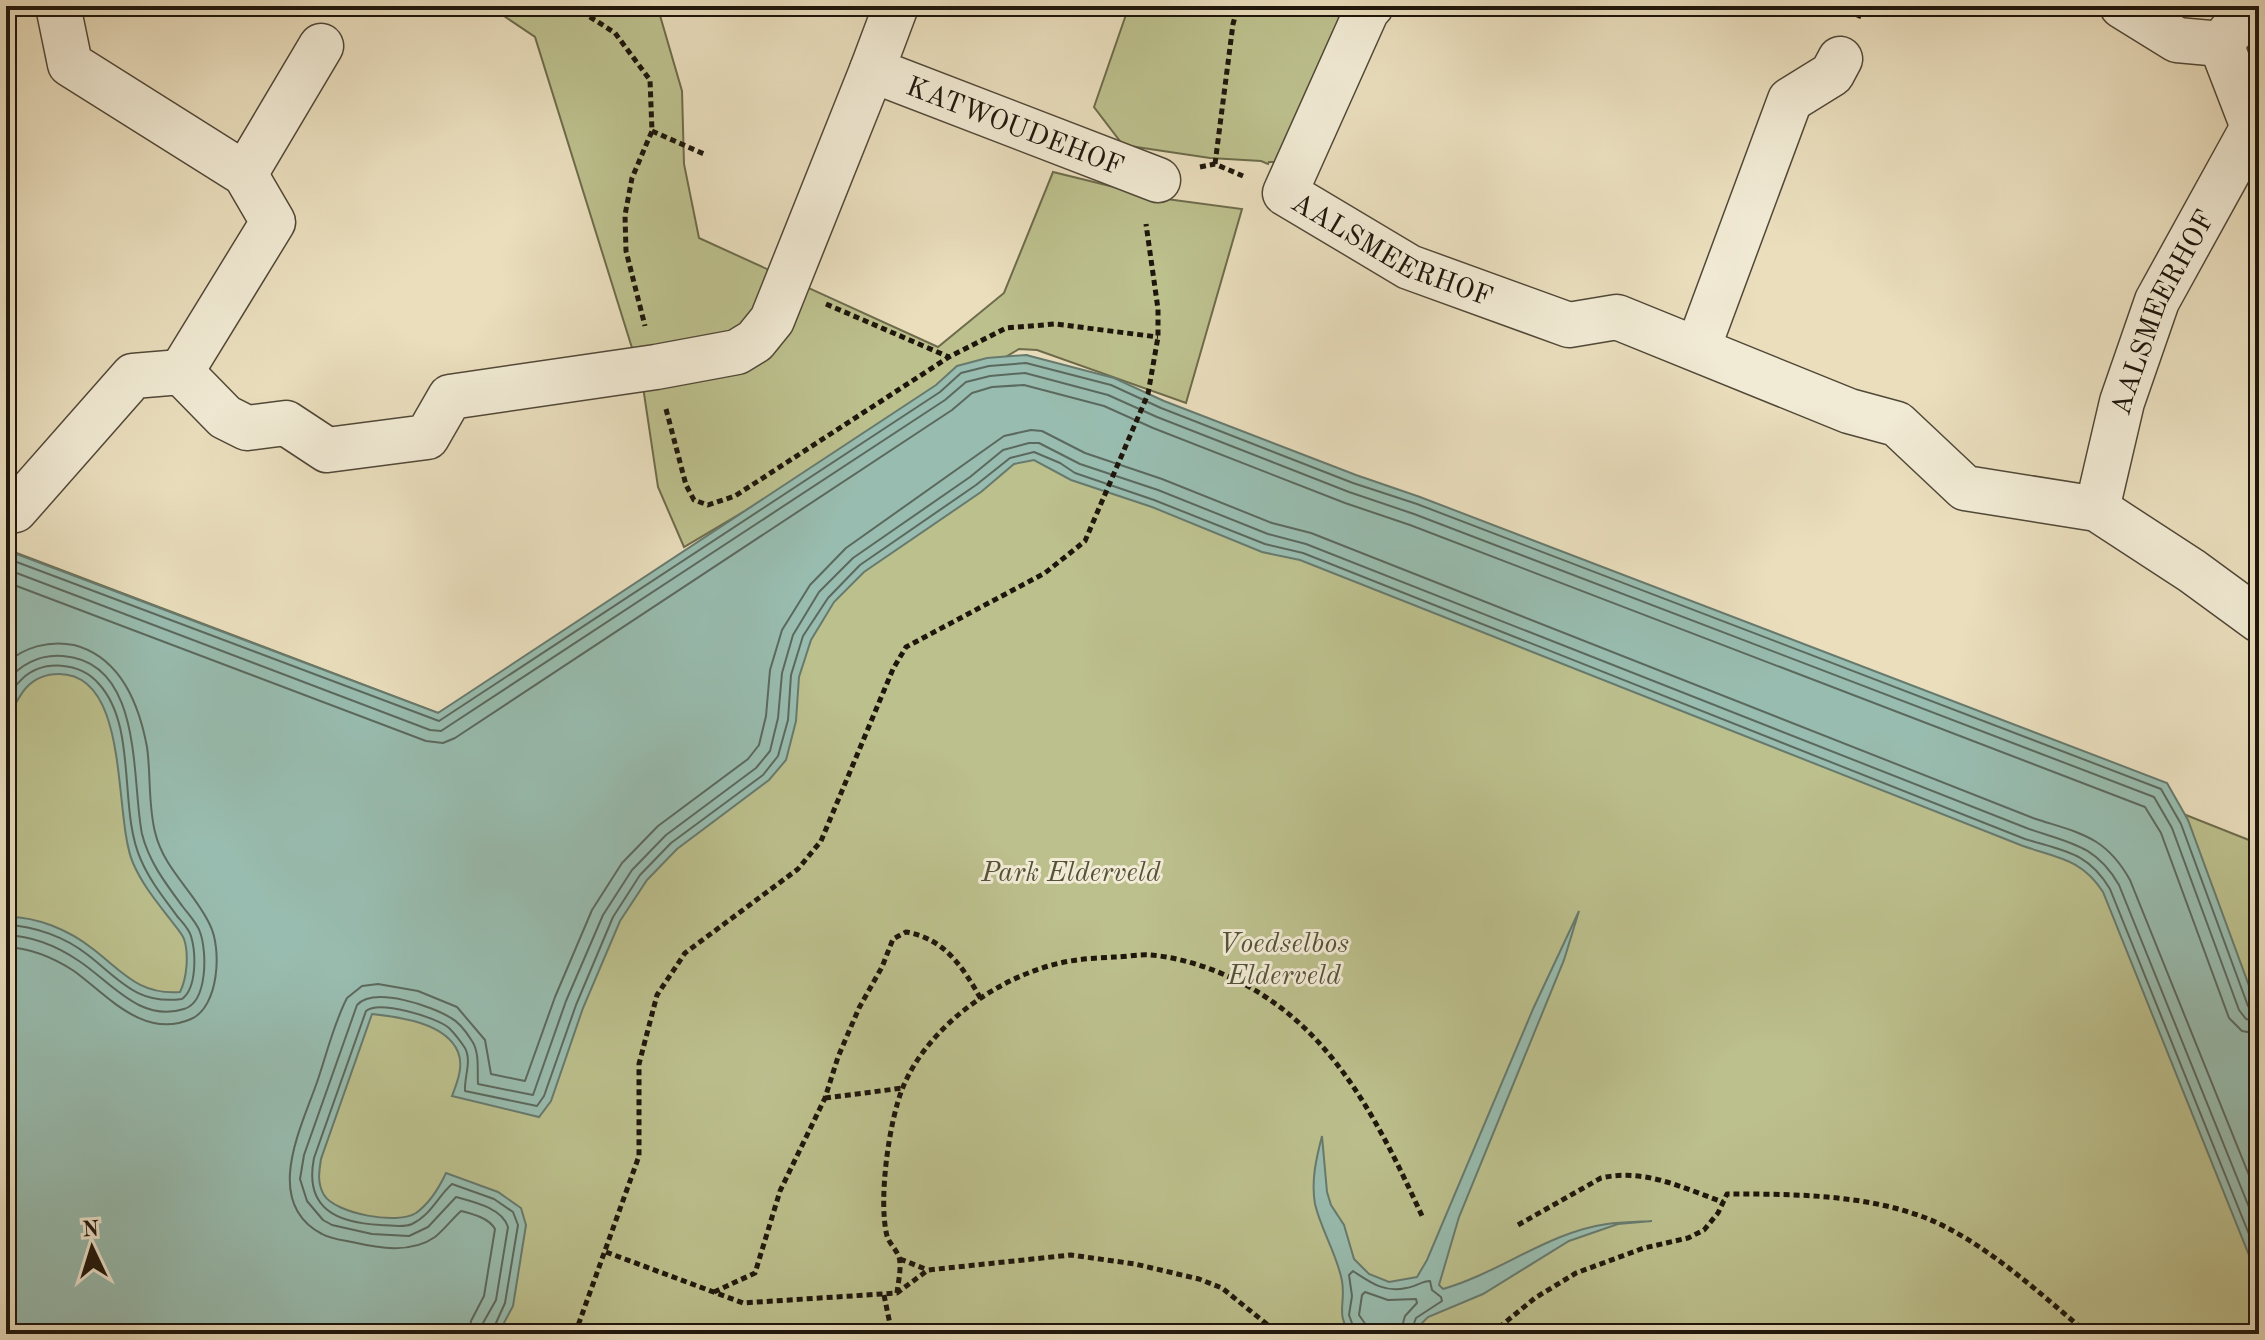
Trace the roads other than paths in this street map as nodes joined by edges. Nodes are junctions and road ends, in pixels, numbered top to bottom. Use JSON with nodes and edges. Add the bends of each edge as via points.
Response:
{"nodes":[{"id":1,"x":58,"y":6,"type":"edge"},
{"id":2,"x":896,"y":6,"type":"edge"},
{"id":3,"x":1371,"y":6,"type":"edge"},
{"id":4,"x":2122,"y":6,"type":"edge"},
{"id":5,"x":2251,"y":6,"type":"edge"},
{"id":6,"x":2221,"y":44,"type":"junction"},
{"id":7,"x":321,"y":46,"type":"dead end"},
{"id":8,"x":1840,"y":59,"type":"dead end"},
{"id":9,"x":872,"y":70,"type":"junction"},
{"id":10,"x":2256,"y":129,"type":"edge"},
{"id":11,"x":245,"y":174,"type":"junction"},
{"id":12,"x":1158,"y":180,"type":"road end"},
{"id":13,"x":1698,"y":348,"type":"junction"},
{"id":14,"x":181,"y":372,"type":"junction"},
{"id":15,"x":6,"y":506,"type":"edge"},
{"id":16,"x":2097,"y":509,"type":"junction"},
{"id":17,"x":2259,"y":620,"type":"edge"}],
"edges":[{"from":1,"to":11,"type":"street","via":[[70,64]]},
{"from":2,"to":9,"type":"street","name":"KATWOUDEHOF"},
{"from":3,"to":13,"type":"street","name":"AALSMEERHOF","via":[[1285,193],[1409,267],[1569,325],[1617,317]]},
{"from":4,"to":6,"type":"street","via":[[2177,40]]},
{"from":5,"to":6,"type":"street"},
{"from":6,"to":10,"type":"street","name":"AALSMEERHOF"},
{"from":7,"to":11,"type":"street"},
{"from":8,"to":13,"type":"street","via":[[1832,74],[1790,100]]},
{"from":9,"to":12,"type":"street","name":"KATWOUDEHOF"},
{"from":9,"to":14,"type":"street","name":"KATWOUDEHOF","via":[[772,320],[755,341],[737,352],[450,397],[427,437],[327,450],[286,423],[247,428],[225,417]]},
{"from":10,"to":16,"type":"street","name":"AALSMEERHOF","via":[[2157,301],[2122,402]]},
{"from":11,"to":14,"type":"street","via":[[273,222]]},
{"from":13,"to":16,"type":"street","name":"AALSMEERHOF","via":[[1849,411],[1897,424],[1965,488]]},
{"from":14,"to":15,"type":"street","via":[[133,376],[15,510]]},
{"from":16,"to":17,"type":"street","name":"AALSMEERHOF"}]}
